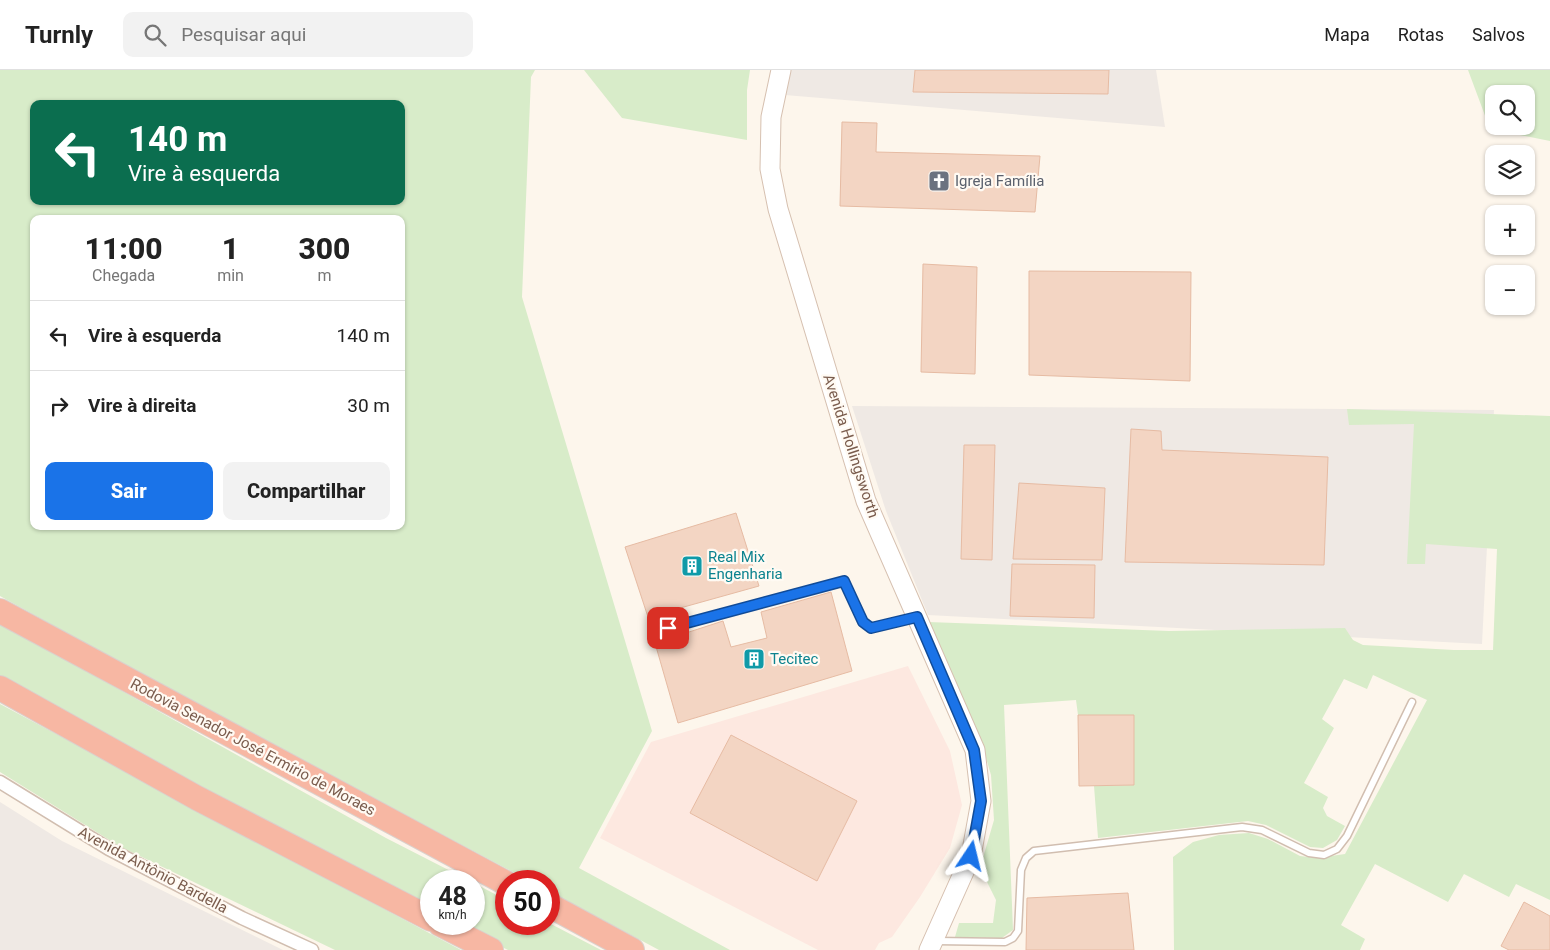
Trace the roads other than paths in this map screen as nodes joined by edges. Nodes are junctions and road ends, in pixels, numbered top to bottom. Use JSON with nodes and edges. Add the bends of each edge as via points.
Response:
{"nodes":[{"id":1,"x":781,"y":70,"type":"edge"},
{"id":2,"x":0,"y":611,"type":"edge"},
{"id":3,"x":917,"y":617,"type":"junction"},
{"id":4,"x":668,"y":628,"type":"dead end"},
{"id":5,"x":0,"y":688,"type":"edge"},
{"id":6,"x":1412,"y":702,"type":"dead end"},
{"id":7,"x":0,"y":782,"type":"edge"},
{"id":8,"x":495,"y":877,"type":"edge"},
{"id":9,"x":560,"y":911,"type":"edge"},
{"id":10,"x":420,"y":913,"type":"edge"},
{"id":11,"x":462,"y":935,"type":"edge"},
{"id":12,"x":931,"y":945,"type":"edge"},
{"id":13,"x":312,"y":950,"type":"edge"},
{"id":14,"x":491,"y":950,"type":"edge"},
{"id":15,"x":632,"y":950,"type":"edge"}],
"edges":[{"from":1,"to":3,"type":"main road","name":"Avenida Hollingsworth","via":[[771,117],[770,169],[778,208],[866,501]]},
{"from":2,"to":8,"type":"highway","name":"Rodovia Senador José Ermírio de Moraes"},
{"from":3,"to":4,"type":"lane","via":[[871,628],[863,622],[844,581]]},
{"from":3,"to":12,"type":"main road","name":"Avenida Hollingsworth","via":[[974,750],[981,801],[971,856]]},
{"from":5,"to":10,"type":"highway","via":[[197,798]]},
{"from":6,"to":12,"type":"lane","via":[[1347,836],[1337,849],[1324,855],[1309,853],[1262,830],[1242,827],[1034,851],[1026,858],[1021,870],[1018,931],[1013,938],[1005,942]]},
{"from":7,"to":13,"type":"street","name":"Avenida Antônio Bardella","via":[[109,849],[242,918]]},
{"from":9,"to":15,"type":"highway"},
{"from":11,"to":14,"type":"highway"}]}
